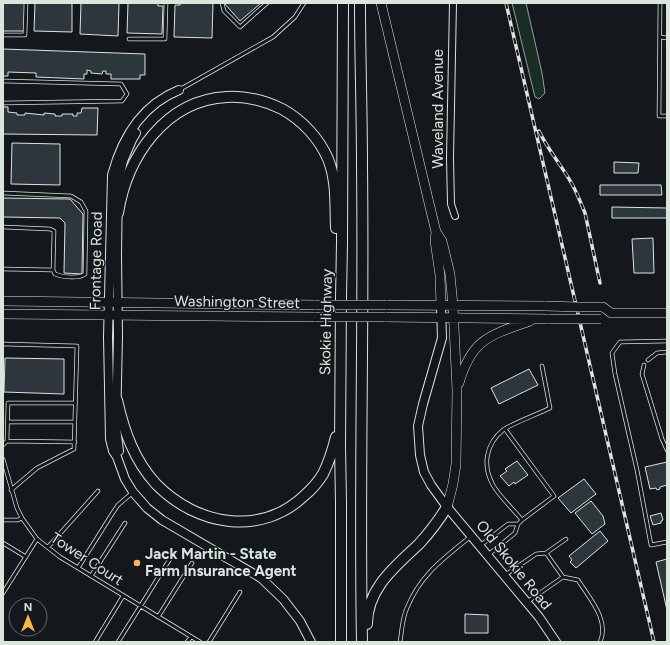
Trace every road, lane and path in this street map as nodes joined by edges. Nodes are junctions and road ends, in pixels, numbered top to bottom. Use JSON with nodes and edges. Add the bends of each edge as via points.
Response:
{"nodes":[{"id":1,"x":26,"y":3,"type":"edge"},
{"id":2,"x":166,"y":3,"type":"edge"},
{"id":3,"x":222,"y":3,"type":"edge"},
{"id":4,"x":267,"y":3,"type":"edge"},
{"id":5,"x":304,"y":3,"type":"edge"},
{"id":6,"x":344,"y":3,"type":"edge"},
{"id":7,"x":360,"y":3,"type":"edge"},
{"id":8,"x":381,"y":3,"type":"edge"},
{"id":9,"x":453,"y":3,"type":"edge"},
{"id":10,"x":660,"y":3,"type":"edge"},
{"id":11,"x":3,"y":34,"type":"edge"},
{"id":12,"x":130,"y":38,"type":"dead end"},
{"id":13,"x":660,"y":38,"type":"junction"},
{"id":14,"x":667,"y":38,"type":"edge"},
{"id":15,"x":3,"y":81,"type":"edge"},
{"id":16,"x":179,"y":90,"type":"junction"},
{"id":17,"x":3,"y":103,"type":"edge"},
{"id":18,"x":667,"y":116,"type":"edge"},
{"id":19,"x":3,"y":194,"type":"edge"},
{"id":20,"x":118,"y":213,"type":"junction"},
{"id":21,"x":455,"y":216,"type":"dead end"},
{"id":22,"x":3,"y":227,"type":"edge"},
{"id":23,"x":436,"y":232,"type":"junction"},
{"id":24,"x":3,"y":269,"type":"edge"},
{"id":25,"x":53,"y":270,"type":"junction"},
{"id":26,"x":341,"y":298,"type":"junction"},
{"id":27,"x":3,"y":301,"type":"edge"},
{"id":28,"x":113,"y":303,"type":"junction"},
{"id":29,"x":441,"y":306,"type":"junction"},
{"id":30,"x":453,"y":306,"type":"junction"},
{"id":31,"x":611,"y":313,"type":"junction"},
{"id":32,"x":667,"y":313,"type":"edge"},
{"id":33,"x":3,"y":314,"type":"edge"},
{"id":34,"x":113,"y":315,"type":"junction"},
{"id":35,"x":442,"y":318,"type":"junction"},
{"id":36,"x":454,"y":318,"type":"junction"},
{"id":37,"x":537,"y":319,"type":"junction"},
{"id":38,"x":667,"y":341,"type":"edge"},
{"id":39,"x":3,"y":344,"type":"edge"},
{"id":40,"x":667,"y":352,"type":"edge"},
{"id":41,"x":648,"y":360,"type":"dead end"},
{"id":42,"x":644,"y":365,"type":"dead end"},
{"id":43,"x":542,"y":366,"type":"dead end"},
{"id":44,"x":457,"y":390,"type":"junction"},
{"id":45,"x":116,"y":400,"type":"junction"},
{"id":46,"x":76,"y":403,"type":"junction"},
{"id":47,"x":340,"y":403,"type":"junction"},
{"id":48,"x":7,"y":422,"type":"junction"},
{"id":49,"x":75,"y":422,"type":"junction"},
{"id":50,"x":504,"y":429,"type":"junction"},
{"id":51,"x":7,"y":441,"type":"junction"},
{"id":52,"x":75,"y":442,"type":"junction"},
{"id":53,"x":3,"y":445,"type":"edge"},
{"id":54,"x":667,"y":450,"type":"edge"},
{"id":55,"x":117,"y":457,"type":"junction"},
{"id":56,"x":3,"y":459,"type":"edge"},
{"id":57,"x":4,"y":463,"type":"edge"},
{"id":58,"x":11,"y":490,"type":"junction"},
{"id":59,"x":98,"y":491,"type":"dead end"},
{"id":60,"x":133,"y":492,"type":"junction"},
{"id":61,"x":447,"y":506,"type":"junction"},
{"id":62,"x":22,"y":518,"type":"junction"},
{"id":63,"x":3,"y":520,"type":"edge"},
{"id":64,"x":522,"y":520,"type":"junction"},
{"id":65,"x":125,"y":522,"type":"dead end"},
{"id":66,"x":518,"y":524,"type":"junction"},
{"id":67,"x":472,"y":536,"type":"junction"},
{"id":68,"x":37,"y":539,"type":"junction"},
{"id":69,"x":566,"y":539,"type":"dead end"},
{"id":70,"x":667,"y":542,"type":"edge"},
{"id":71,"x":3,"y":543,"type":"edge"},
{"id":72,"x":480,"y":545,"type":"junction"},
{"id":73,"x":48,"y":547,"type":"junction"},
{"id":74,"x":546,"y":553,"type":"junction"},
{"id":75,"x":173,"y":554,"type":"dead end"},
{"id":76,"x":488,"y":555,"type":"junction"},
{"id":77,"x":26,"y":557,"type":"junction"},
{"id":78,"x":192,"y":563,"type":"dead end"},
{"id":79,"x":78,"y":568,"type":"junction"},
{"id":80,"x":505,"y":575,"type":"junction"},
{"id":81,"x":91,"y":576,"type":"junction"},
{"id":82,"x":563,"y":576,"type":"junction"},
{"id":83,"x":240,"y":592,"type":"dead end"},
{"id":84,"x":3,"y":593,"type":"edge"},
{"id":85,"x":123,"y":596,"type":"junction"},
{"id":86,"x":527,"y":602,"type":"junction"},
{"id":87,"x":140,"y":606,"type":"junction"},
{"id":88,"x":158,"y":617,"type":"junction"},
{"id":89,"x":191,"y":637,"type":"junction"},
{"id":90,"x":95,"y":642,"type":"edge"},
{"id":91,"x":118,"y":642,"type":"edge"},
{"id":92,"x":187,"y":642,"type":"edge"},
{"id":93,"x":200,"y":642,"type":"edge"},
{"id":94,"x":209,"y":642,"type":"edge"},
{"id":95,"x":311,"y":642,"type":"edge"},
{"id":96,"x":341,"y":642,"type":"edge"},
{"id":97,"x":362,"y":642,"type":"edge"},
{"id":98,"x":367,"y":642,"type":"edge"},
{"id":99,"x":400,"y":642,"type":"edge"},
{"id":100,"x":556,"y":642,"type":"edge"},
{"id":101,"x":600,"y":642,"type":"edge"}],
"edges":[{"from":1,"to":11,"type":"lane","via":[[25,35]]},
{"from":2,"to":12,"type":"lane","via":[[165,39]]},
{"from":3,"to":4,"type":"lane","via":[[224,11],[240,27]]},
{"from":5,"to":16,"type":"lane","name":"Frontage Road","via":[[295,17],[273,37]]},
{"from":6,"to":26,"type":"highway","name":"Skokie Highway"},
{"from":7,"to":97,"type":"highway"},
{"from":8,"to":23,"type":"main road"},
{"from":9,"to":21,"type":"street","name":"Waveland Avenue","via":[[450,158],[451,204]]},
{"from":10,"to":13,"type":"lane"},
{"from":13,"to":14,"type":"lane"},
{"from":13,"to":18,"type":"lane","via":[[659,116]]},
{"from":15,"to":17,"type":"lane","via":[[121,84],[127,94],[122,101]]},
{"from":16,"to":20,"type":"street","name":"Frontage Road","via":[[152,113],[132,140],[123,161],[118,183]]},
{"from":16,"to":28,"type":"street","name":"Frontage Road","via":[[165,96],[141,116],[116,158],[112,175],[110,226]]},
{"from":19,"to":25,"type":"lane","via":[[71,196],[81,202],[86,211],[85,274],[80,277],[58,276]]},
{"from":20,"to":26,"type":"highway","via":[[121,197],[137,156],[158,129],[174,115],[192,105],[220,98],[253,98],[274,105],[305,125],[328,159],[334,184]]},
{"from":20,"to":28,"type":"street","name":"Frontage Road"},
{"from":22,"to":25,"type":"lane","via":[[54,231]]},
{"from":23,"to":29,"type":"main road"},
{"from":23,"to":30,"type":"main road","via":[[442,241],[450,274]]},
{"from":24,"to":25,"type":"lane"},
{"from":26,"to":47,"type":"highway","name":"Skokie Highway"},
{"from":27,"to":28,"type":"main road","name":"Washington Street"},
{"from":28,"to":29,"type":"main road","name":"Washington Street","bridge":true},
{"from":28,"to":34,"type":"street","name":"Frontage Road"},
{"from":29,"to":30,"type":"main road","name":"Washington Street"},
{"from":29,"to":35,"type":"street","name":"Old Skokie Road"},
{"from":30,"to":31,"type":"main road","name":"Washington Street","bridge":true,"via":[[603,307]]},
{"from":30,"to":36,"type":"main road"},
{"from":31,"to":32,"type":"main road","name":"Washington Street"},
{"from":31,"to":37,"type":"main road","name":"Washington Street","bridge":true,"via":[[605,319]]},
{"from":33,"to":34,"type":"main road","name":"Washington Street"},
{"from":34,"to":35,"type":"main road","name":"Washington Street","bridge":true},
{"from":34,"to":45,"type":"street","name":"Frontage Road"},
{"from":34,"to":55,"type":"street","name":"Frontage Road","via":[[110,439]]},
{"from":35,"to":36,"type":"main road","name":"Washington Street"},
{"from":35,"to":61,"type":"street","name":"Old Skokie Road","via":[[442,338],[421,409],[418,440],[424,472]]},
{"from":36,"to":37,"type":"main road","name":"Washington Street"},
{"from":36,"to":44,"type":"main road"},
{"from":37,"to":44,"type":"main road","via":[[501,330],[482,341],[466,362]]},
{"from":38,"to":70,"type":"lane","via":[[620,342],[612,353],[651,545]]},
{"from":39,"to":46,"type":"lane","via":[[77,346]]},
{"from":40,"to":41,"type":"lane","via":[[658,353]]},
{"from":42,"to":54,"type":"lane","via":[[642,374]]},
{"from":43,"to":50,"type":"lane","via":[[550,408]]},
{"from":44,"to":61,"type":"main road","via":[[456,464]]},
{"from":45,"to":47,"type":"highway","via":[[130,445],[156,483],[174,499],[205,516],[234,522],[258,520],[278,513],[312,488],[323,474],[332,453]]},
{"from":45,"to":55,"type":"street","name":"Frontage Road","via":[[119,453]]},
{"from":46,"to":48,"type":"lane","via":[[8,403]]},
{"from":46,"to":49,"type":"lane"},
{"from":47,"to":96,"type":"highway","name":"Skokie Highway"},
{"from":48,"to":49,"type":"lane"},
{"from":48,"to":51,"type":"lane"},
{"from":49,"to":52,"type":"lane"},
{"from":50,"to":64,"type":"lane","via":[[494,440],[487,454],[487,470],[493,486]]},
{"from":50,"to":64,"type":"lane","via":[[554,496]]},
{"from":51,"to":52,"type":"lane"},
{"from":51,"to":53,"type":"lane"},
{"from":52,"to":58,"type":"lane","via":[[74,448],[37,468]]},
{"from":55,"to":60,"type":"street","name":"Frontage Road"},
{"from":56,"to":57,"type":"lane","name":"Tower Court"},
{"from":57,"to":58,"type":"lane","name":"Tower Court"},
{"from":58,"to":62,"type":"lane","name":"Tower Court"},
{"from":59,"to":73,"type":"lane"},
{"from":60,"to":79,"type":"lane","via":[[118,505]]},
{"from":60,"to":95,"type":"street","name":"Frontage Road","via":[[162,520],[261,578],[283,599]]},
{"from":61,"to":67,"type":"street","name":"Old Skokie Road"},
{"from":61,"to":98,"type":"highway","via":[[430,531],[379,585],[367,619]]},
{"from":62,"to":63,"type":"lane"},
{"from":62,"to":68,"type":"lane","name":"Tower Court"},
{"from":64,"to":66,"type":"lane"},
{"from":65,"to":81,"type":"lane"},
{"from":66,"to":72,"type":"lane","via":[[508,524]]},
{"from":66,"to":76,"type":"lane","via":[[515,533]]},
{"from":67,"to":72,"type":"street","name":"Old Skokie Road"},
{"from":67,"to":99,"type":"lane","via":[[431,570],[418,587],[406,609]]},
{"from":68,"to":73,"type":"lane","name":"Tower Court"},
{"from":68,"to":77,"type":"lane"},
{"from":69,"to":74,"type":"lane"},
{"from":71,"to":77,"type":"lane"},
{"from":72,"to":76,"type":"street","name":"Old Skokie Road"},
{"from":73,"to":79,"type":"lane","name":"Tower Court"},
{"from":74,"to":80,"type":"lane","via":[[536,554]]},
{"from":74,"to":82,"type":"lane"},
{"from":75,"to":87,"type":"lane"},
{"from":76,"to":80,"type":"street","name":"Old Skokie Road"},
{"from":77,"to":84,"type":"lane"},
{"from":78,"to":88,"type":"lane"},
{"from":79,"to":81,"type":"lane","name":"Tower Court"},
{"from":80,"to":86,"type":"street","name":"Old Skokie Road"},
{"from":81,"to":85,"type":"lane","name":"Tower Court"},
{"from":82,"to":86,"type":"lane"},
{"from":82,"to":101,"type":"lane","via":[[578,580],[601,616],[603,635]]},
{"from":83,"to":94,"type":"lane"},
{"from":85,"to":87,"type":"lane","name":"Tower Court"},
{"from":85,"to":90,"type":"lane"},
{"from":86,"to":100,"type":"street","name":"Old Skokie Road"},
{"from":87,"to":88,"type":"lane","name":"Tower Court"},
{"from":87,"to":91,"type":"lane"},
{"from":88,"to":89,"type":"lane","name":"Tower Court"},
{"from":89,"to":92,"type":"lane"},
{"from":89,"to":93,"type":"lane","name":"Tower Court"}]}
